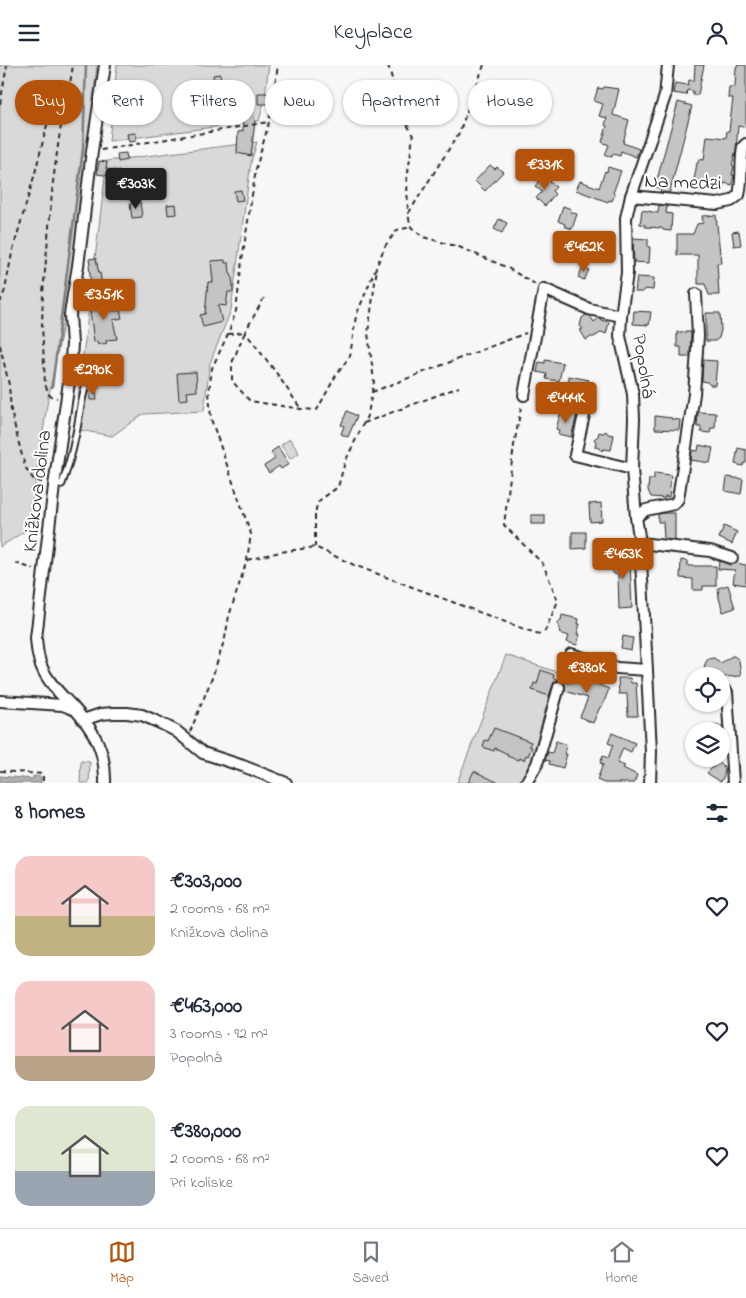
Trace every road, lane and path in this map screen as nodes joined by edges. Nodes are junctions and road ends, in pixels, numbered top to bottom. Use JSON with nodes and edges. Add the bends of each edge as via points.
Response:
{"nodes":[{"id":1,"x":7,"y":65,"type":"edge"},
{"id":2,"x":73,"y":65,"type":"edge"},
{"id":3,"x":105,"y":65,"type":"edge"},
{"id":4,"x":278,"y":65,"type":"edge"},
{"id":5,"x":388,"y":65,"type":"edge"},
{"id":6,"x":484,"y":65,"type":"edge"},
{"id":7,"x":668,"y":65,"type":"edge"},
{"id":8,"x":71,"y":80,"type":"edge"},
{"id":9,"x":275,"y":80,"type":"edge"},
{"id":10,"x":0,"y":104,"type":"edge"},
{"id":11,"x":265,"y":122,"type":"edge"},
{"id":12,"x":47,"y":125,"type":"edge"},
{"id":13,"x":61,"y":125,"type":"edge"},
{"id":14,"x":267,"y":125,"type":"edge"},
{"id":15,"x":746,"y":145,"type":"edge"},
{"id":16,"x":92,"y":151,"type":"junction"},
{"id":17,"x":631,"y":196,"type":"junction"},
{"id":18,"x":408,"y":214,"type":"junction"},
{"id":19,"x":411,"y":227,"type":"junction"},
{"id":20,"x":378,"y":263,"type":"junction"},
{"id":21,"x":544,"y":289,"type":"junction"},
{"id":22,"x":696,"y":294,"type":"dead end"},
{"id":23,"x":264,"y":298,"type":"dead end"},
{"id":24,"x":0,"y":303,"type":"edge"},
{"id":25,"x":621,"y":316,"type":"junction"},
{"id":26,"x":536,"y":329,"type":"junction"},
{"id":27,"x":245,"y":332,"type":"junction"},
{"id":28,"x":228,"y":334,"type":"junction"},
{"id":29,"x":0,"y":345,"type":"edge"},
{"id":30,"x":459,"y":387,"type":"dead end"},
{"id":31,"x":85,"y":388,"type":"dead end"},
{"id":32,"x":372,"y":392,"type":"junction"},
{"id":33,"x":524,"y":395,"type":"dead end"},
{"id":34,"x":66,"y":400,"type":"junction"},
{"id":35,"x":586,"y":406,"type":"dead end"},
{"id":36,"x":521,"y":408,"type":"dead end"},
{"id":37,"x":301,"y":409,"type":"junction"},
{"id":38,"x":364,"y":423,"type":"junction"},
{"id":39,"x":632,"y":469,"type":"junction"},
{"id":40,"x":54,"y":486,"type":"junction"},
{"id":41,"x":636,"y":517,"type":"junction"},
{"id":42,"x":640,"y":543,"type":"junction"},
{"id":43,"x":315,"y":547,"type":"junction"},
{"id":44,"x":732,"y":558,"type":"dead end"},
{"id":45,"x":247,"y":560,"type":"junction"},
{"id":46,"x":15,"y":563,"type":"dead end"},
{"id":47,"x":37,"y":570,"type":"dead end"},
{"id":48,"x":571,"y":654,"type":"dead end"},
{"id":49,"x":647,"y":670,"type":"junction"},
{"id":50,"x":559,"y":687,"type":"dead end"},
{"id":51,"x":0,"y":701,"type":"edge"},
{"id":52,"x":74,"y":709,"type":"junction"},
{"id":53,"x":728,"y":712,"type":"edge"},
{"id":54,"x":83,"y":720,"type":"junction"},
{"id":55,"x":187,"y":739,"type":"junction"},
{"id":56,"x":0,"y":771,"type":"edge"},
{"id":57,"x":43,"y":783,"type":"edge"},
{"id":58,"x":105,"y":783,"type":"edge"},
{"id":59,"x":286,"y":783,"type":"edge"},
{"id":60,"x":526,"y":783,"type":"edge"},
{"id":61,"x":650,"y":783,"type":"edge"},
{"id":62,"x":733,"y":783,"type":"edge"}],
"edges":[{"from":1,"to":10,"type":"path"},
{"from":2,"to":8,"type":"path"},
{"from":3,"to":16,"type":"street","name":"Knižkova dolina"},
{"from":4,"to":9,"type":"path"},
{"from":5,"to":18,"type":"path","via":[[402,115],[413,136],[407,180]]},
{"from":6,"to":18,"type":"path","via":[[459,133]]},
{"from":7,"to":17,"type":"street","name":"Popolná","via":[[665,96]]},
{"from":11,"to":16,"type":"path"},
{"from":12,"to":24,"type":"path"},
{"from":13,"to":34,"type":"path","via":[[53,182],[42,325],[46,390],[52,397]]},
{"from":14,"to":28,"type":"path","via":[[256,169],[236,311]]},
{"from":15,"to":17,"type":"street","name":"Na medzi","via":[[741,157],[739,195],[731,201],[717,204]]},
{"from":16,"to":34,"type":"street","name":"Knižkova dolina","via":[[70,315],[71,361]]},
{"from":17,"to":25,"type":"street","name":"Popolná","via":[[626,218],[627,273]]},
{"from":18,"to":19,"type":"path"},
{"from":19,"to":20,"type":"path","via":[[397,230]]},
{"from":19,"to":21,"type":"path","via":[[423,237],[506,267]]},
{"from":20,"to":32,"type":"path","via":[[368,333],[374,381]]},
{"from":20,"to":37,"type":"path","via":[[356,316],[350,356],[317,410]]},
{"from":21,"to":25,"type":"street","via":[[588,309]]},
{"from":21,"to":26,"type":"street"},
{"from":22,"to":41,"type":"street","via":[[698,336],[694,393],[678,499],[674,504],[646,510]]},
{"from":23,"to":27,"type":"path"},
{"from":25,"to":39,"type":"street","name":"Popolná","via":[[620,336],[634,394]]},
{"from":26,"to":32,"type":"path"},
{"from":26,"to":33,"type":"street"},
{"from":27,"to":28,"type":"path"},
{"from":27,"to":37,"type":"path"},
{"from":27,"to":37,"type":"path","via":[[232,363],[232,381],[250,401]]},
{"from":28,"to":45,"type":"path","via":[[212,368],[208,392],[211,419],[251,534]]},
{"from":29,"to":40,"type":"path","via":[[25,467],[34,480]]},
{"from":30,"to":38,"type":"path"},
{"from":31,"to":40,"type":"lane","via":[[76,438],[62,484]]},
{"from":32,"to":38,"type":"path"},
{"from":34,"to":40,"type":"street","name":"Knižkova dolina"},
{"from":35,"to":39,"type":"street","via":[[576,455]]},
{"from":36,"to":43,"type":"path","via":[[504,525],[543,564],[558,601],[545,631],[539,634],[524,629],[354,565]]},
{"from":38,"to":43,"type":"path","via":[[345,462],[338,487],[317,504]]},
{"from":39,"to":41,"type":"street","name":"Popolná"},
{"from":40,"to":52,"type":"street","name":"Knižkova dolina","via":[[37,652],[42,670]]},
{"from":41,"to":42,"type":"street","name":"Popolná"},
{"from":42,"to":44,"type":"street","via":[[710,551]]},
{"from":42,"to":49,"type":"street","name":"Popolná"},
{"from":43,"to":45,"type":"path"},
{"from":45,"to":55,"type":"path","via":[[212,678]]},
{"from":46,"to":47,"type":"path"},
{"from":48,"to":49,"type":"street","via":[[617,668]]},
{"from":49,"to":61,"type":"street","name":"Popolná"},
{"from":50,"to":60,"type":"street","via":[[537,764]]},
{"from":51,"to":52,"type":"street","via":[[62,705]]},
{"from":52,"to":54,"type":"street","name":"Knižkova dolina"},
{"from":53,"to":62,"type":"street"},
{"from":54,"to":55,"type":"street","via":[[101,714],[142,715]]},
{"from":54,"to":58,"type":"street","name":"Knižkova dolina","via":[[98,742]]},
{"from":55,"to":59,"type":"street","via":[[203,753]]},
{"from":56,"to":57,"type":"path","via":[[43,774]]}]}
